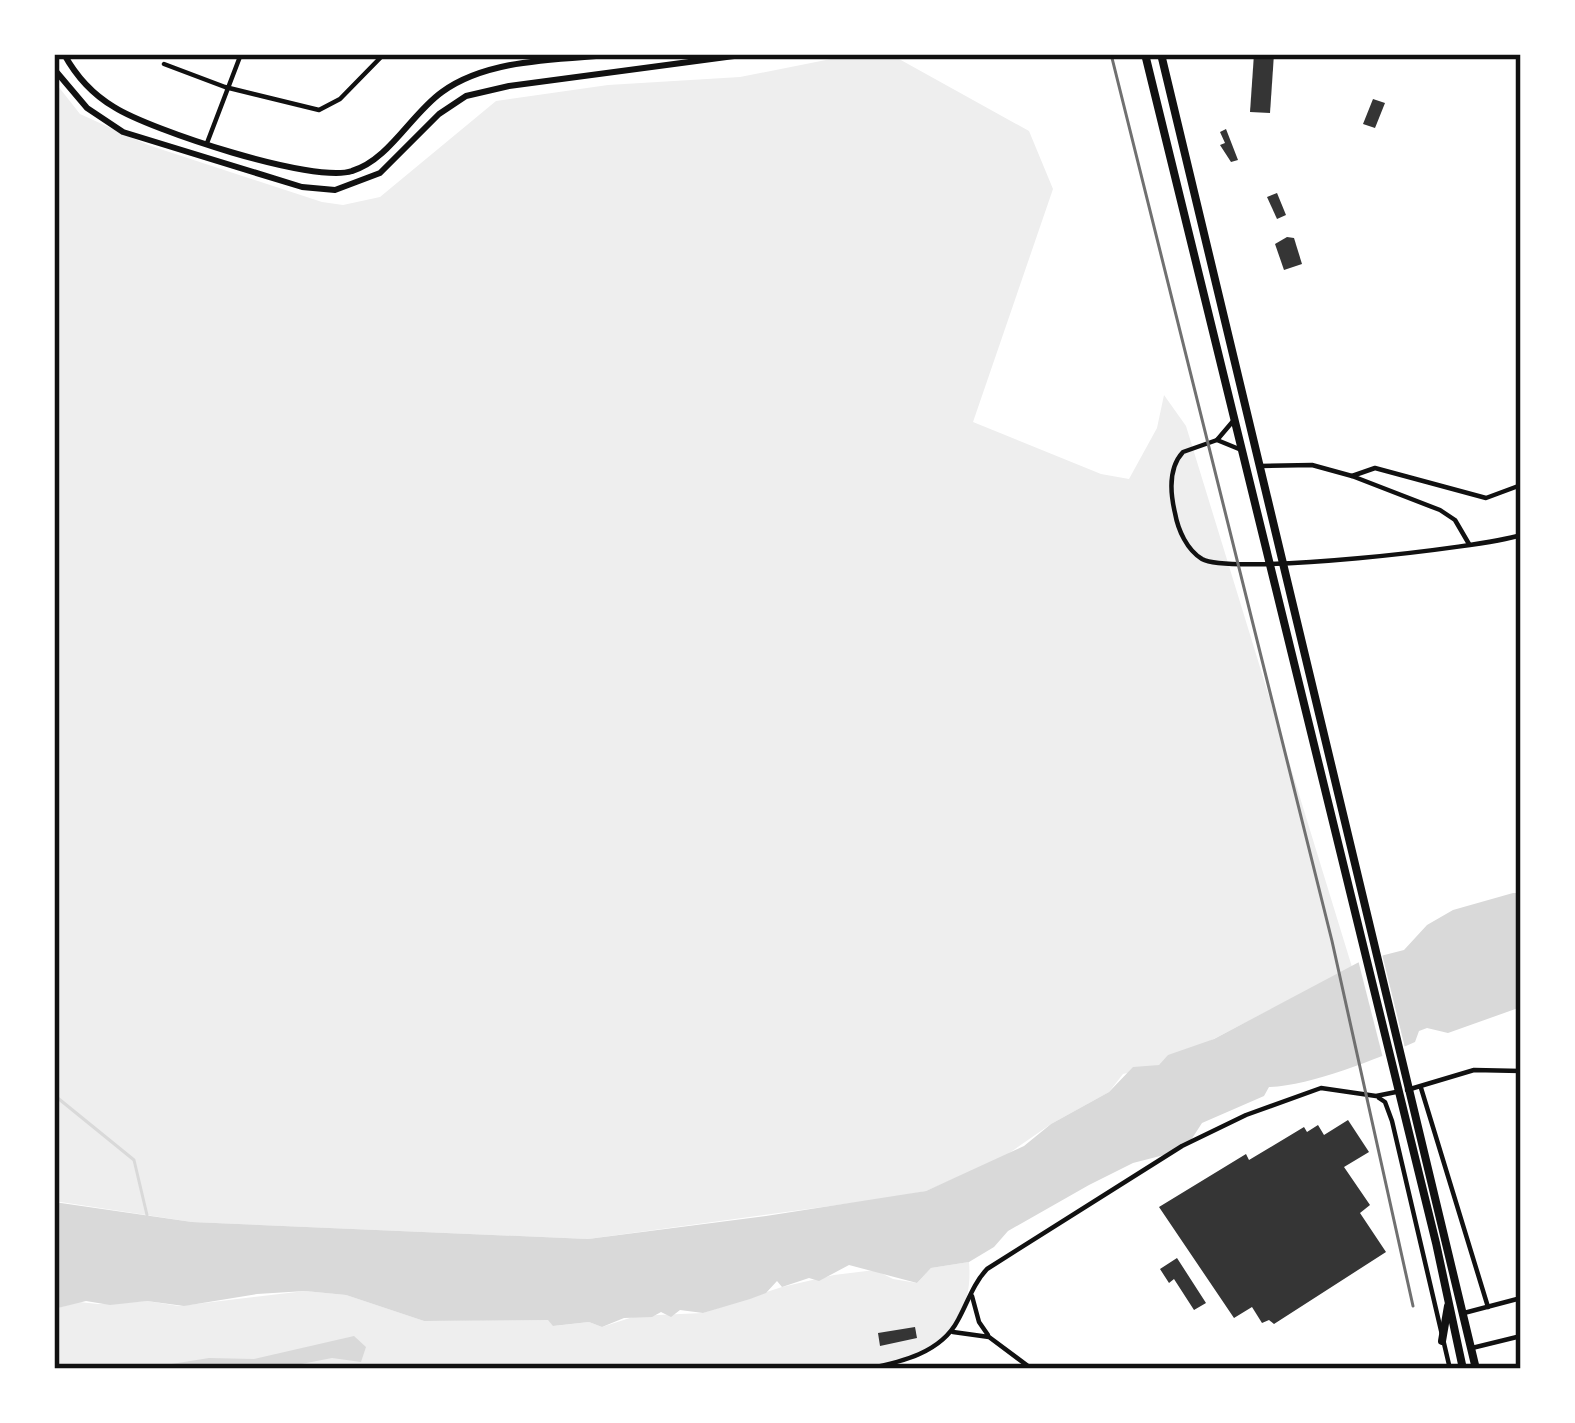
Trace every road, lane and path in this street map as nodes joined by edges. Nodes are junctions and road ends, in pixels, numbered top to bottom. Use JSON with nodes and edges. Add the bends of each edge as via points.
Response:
{"nodes":[{"id":1,"x":64,"y":54,"type":"edge"},
{"id":2,"x":241,"y":54,"type":"edge"},
{"id":3,"x":384,"y":54,"type":"edge"},
{"id":4,"x":621,"y":54,"type":"edge"},
{"id":5,"x":749,"y":54,"type":"edge"},
{"id":6,"x":1161,"y":54,"type":"edge"},
{"id":7,"x":1145,"y":55,"type":"edge"},
{"id":8,"x":164,"y":64,"type":"dead end"},
{"id":9,"x":54,"y":69,"type":"edge"},
{"id":10,"x":226,"y":87,"type":"junction"},
{"id":11,"x":401,"y":130,"type":"junction"},
{"id":12,"x":416,"y":140,"type":"junction"},
{"id":13,"x":207,"y":143,"type":"junction"},
{"id":14,"x":1235,"y":419,"type":"junction"},
{"id":15,"x":1217,"y":440,"type":"junction"},
{"id":16,"x":1243,"y":451,"type":"junction"},
{"id":17,"x":1260,"y":466,"type":"junction"},
{"id":18,"x":1352,"y":476,"type":"junction"},
{"id":19,"x":1521,"y":485,"type":"edge"},
{"id":20,"x":1521,"y":535,"type":"edge"},
{"id":21,"x":1470,"y":546,"type":"junction"},
{"id":22,"x":1521,"y":1071,"type":"edge"},
{"id":23,"x":1420,"y":1087,"type":"junction"},
{"id":24,"x":1376,"y":1096,"type":"junction"},
{"id":25,"x":1442,"y":1241,"type":"junction"},
{"id":26,"x":971,"y":1290,"type":"junction"},
{"id":27,"x":1521,"y":1298,"type":"edge"},
{"id":28,"x":1449,"y":1299,"type":"junction"},
{"id":29,"x":1488,"y":1306,"type":"junction"},
{"id":30,"x":1464,"y":1313,"type":"junction"},
{"id":31,"x":951,"y":1332,"type":"junction"},
{"id":32,"x":989,"y":1336,"type":"junction"},
{"id":33,"x":1521,"y":1336,"type":"edge"},
{"id":34,"x":1442,"y":1341,"type":"junction"},
{"id":35,"x":1472,"y":1348,"type":"junction"},
{"id":36,"x":900,"y":1365,"type":"edge"},
{"id":37,"x":867,"y":1369,"type":"edge"},
{"id":38,"x":1032,"y":1369,"type":"edge"},
{"id":39,"x":1450,"y":1369,"type":"edge"},
{"id":40,"x":1463,"y":1369,"type":"edge"},
{"id":41,"x":1476,"y":1369,"type":"edge"}],
"edges":[{"from":1,"to":13,"type":"street","via":[[112,106]]},
{"from":2,"to":10,"type":"street"},
{"from":3,"to":10,"type":"street","via":[[326,109]]},
{"from":4,"to":11,"type":"street","via":[[481,73],[442,92]]},
{"from":5,"to":12,"type":"street","via":[[483,90],[452,104]]},
{"from":6,"to":17,"type":"main road"},
{"from":7,"to":14,"type":"main road"},
{"from":8,"to":10,"type":"street"},
{"from":9,"to":12,"type":"street","via":[[87,108],[123,132],[302,188],[366,181]]},
{"from":10,"to":13,"type":"street"},
{"from":11,"to":12,"type":"street"},
{"from":11,"to":13,"type":"street","via":[[366,165],[338,174]]},
{"from":14,"to":15,"type":"street"},
{"from":14,"to":16,"type":"main road"},
{"from":15,"to":16,"type":"street"},
{"from":15,"to":21,"type":"street","via":[[1183,452],[1171,482],[1180,531],[1200,558],[1218,565]]},
{"from":16,"to":25,"type":"main road"},
{"from":17,"to":18,"type":"street","via":[[1312,465]]},
{"from":17,"to":25,"type":"main road"},
{"from":18,"to":19,"type":"street","via":[[1376,468],[1486,498]]},
{"from":18,"to":21,"type":"street","via":[[1440,510]]},
{"from":20,"to":21,"type":"street"},
{"from":22,"to":23,"type":"street","via":[[1474,1070]]},
{"from":23,"to":24,"type":"street"},
{"from":23,"to":29,"type":"street"},
{"from":24,"to":26,"type":"street","via":[[1321,1088],[1246,1115],[1096,1198],[987,1269]]},
{"from":24,"to":34,"type":"street","via":[[1392,1121]]},
{"from":25,"to":28,"type":"main road"},
{"from":25,"to":30,"type":"main road"},
{"from":26,"to":31,"type":"street"},
{"from":26,"to":32,"type":"street"},
{"from":27,"to":29,"type":"street"},
{"from":28,"to":34,"type":"main road"},
{"from":28,"to":40,"type":"main road"},
{"from":29,"to":30,"type":"street"},
{"from":30,"to":35,"type":"main road"},
{"from":31,"to":32,"type":"street"},
{"from":31,"to":36,"type":"street"},
{"from":32,"to":38,"type":"street"},
{"from":33,"to":35,"type":"street"},
{"from":34,"to":39,"type":"street"},
{"from":35,"to":41,"type":"main road"},
{"from":36,"to":37,"type":"street"}]}
